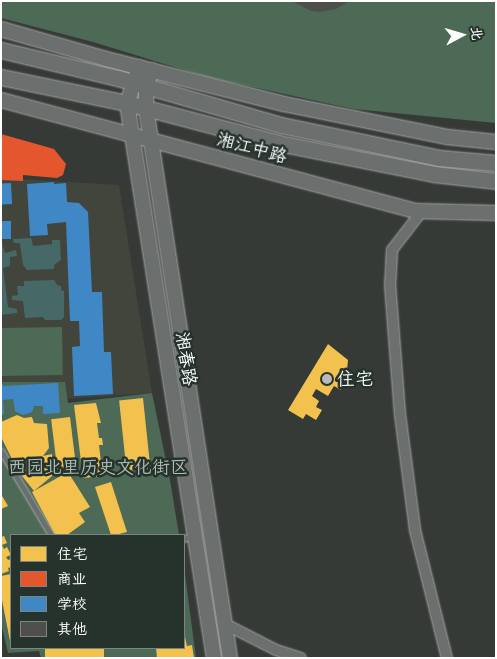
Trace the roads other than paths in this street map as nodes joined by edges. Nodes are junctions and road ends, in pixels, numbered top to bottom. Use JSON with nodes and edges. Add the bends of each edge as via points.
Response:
{"nodes":[{"id":1,"x":1,"y":29,"type":"edge"},
{"id":2,"x":1,"y":50,"type":"edge"},
{"id":3,"x":146,"y":69,"type":"junction"},
{"id":4,"x":1,"y":76,"type":"edge"},
{"id":5,"x":140,"y":85,"type":"junction"},
{"id":6,"x":1,"y":100,"type":"edge"},
{"id":7,"x":127,"y":104,"type":"junction"},
{"id":8,"x":146,"y":108,"type":"junction"},
{"id":9,"x":132,"y":135,"type":"junction"},
{"id":10,"x":151,"y":140,"type":"junction"},
{"id":11,"x":496,"y":142,"type":"edge"},
{"id":12,"x":496,"y":162,"type":"edge"},
{"id":13,"x":496,"y":181,"type":"edge"},
{"id":14,"x":422,"y":211,"type":"junction"},
{"id":15,"x":496,"y":213,"type":"edge"},
{"id":16,"x":1,"y":451,"type":"edge"},
{"id":17,"x":50,"y":534,"type":"edge"},
{"id":18,"x":189,"y":536,"type":"edge"},
{"id":19,"x":225,"y":624,"type":"junction"},
{"id":20,"x":214,"y":658,"type":"edge"},
{"id":21,"x":230,"y":658,"type":"edge"},
{"id":22,"x":301,"y":658,"type":"edge"},
{"id":23,"x":447,"y":658,"type":"edge"}],
"edges":[{"from":1,"to":3,"type":"street"},
{"from":2,"to":5,"type":"main road","name":"湘江中路"},
{"from":3,"to":5,"type":"street","name":"湘春路"},
{"from":3,"to":11,"type":"street","via":[[303,108],[447,137]]},
{"from":4,"to":7,"type":"main road","name":"湘江中路"},
{"from":5,"to":7,"type":"street","name":"湘春路"},
{"from":5,"to":8,"type":"street","name":"湘春路"},
{"from":5,"to":12,"type":"main road","name":"湘江中路","via":[[339,138],[439,158]]},
{"from":6,"to":9,"type":"street","name":"湘江中路"},
{"from":7,"to":8,"type":"main road","name":"湘江中路"},
{"from":7,"to":9,"type":"street","name":"湘春路"},
{"from":8,"to":10,"type":"street","name":"湘春路"},
{"from":8,"to":13,"type":"main road","name":"湘江中路","via":[[278,142],[434,174]]},
{"from":9,"to":10,"type":"street","name":"湘江中路"},
{"from":9,"to":18,"type":"street","name":"湘春路"},
{"from":10,"to":14,"type":"street","name":"湘江中路"},
{"from":10,"to":19,"type":"street","name":"湘春路"},
{"from":14,"to":15,"type":"street","name":"湘江中路"},
{"from":14,"to":23,"type":"street","via":[[392,250],[390,284],[400,414],[415,530]]},
{"from":16,"to":17,"type":"lane"},
{"from":18,"to":20,"type":"street","name":"湘春路"},
{"from":19,"to":21,"type":"street","name":"湘春路"},
{"from":19,"to":22,"type":"street","via":[[276,650]]}]}
